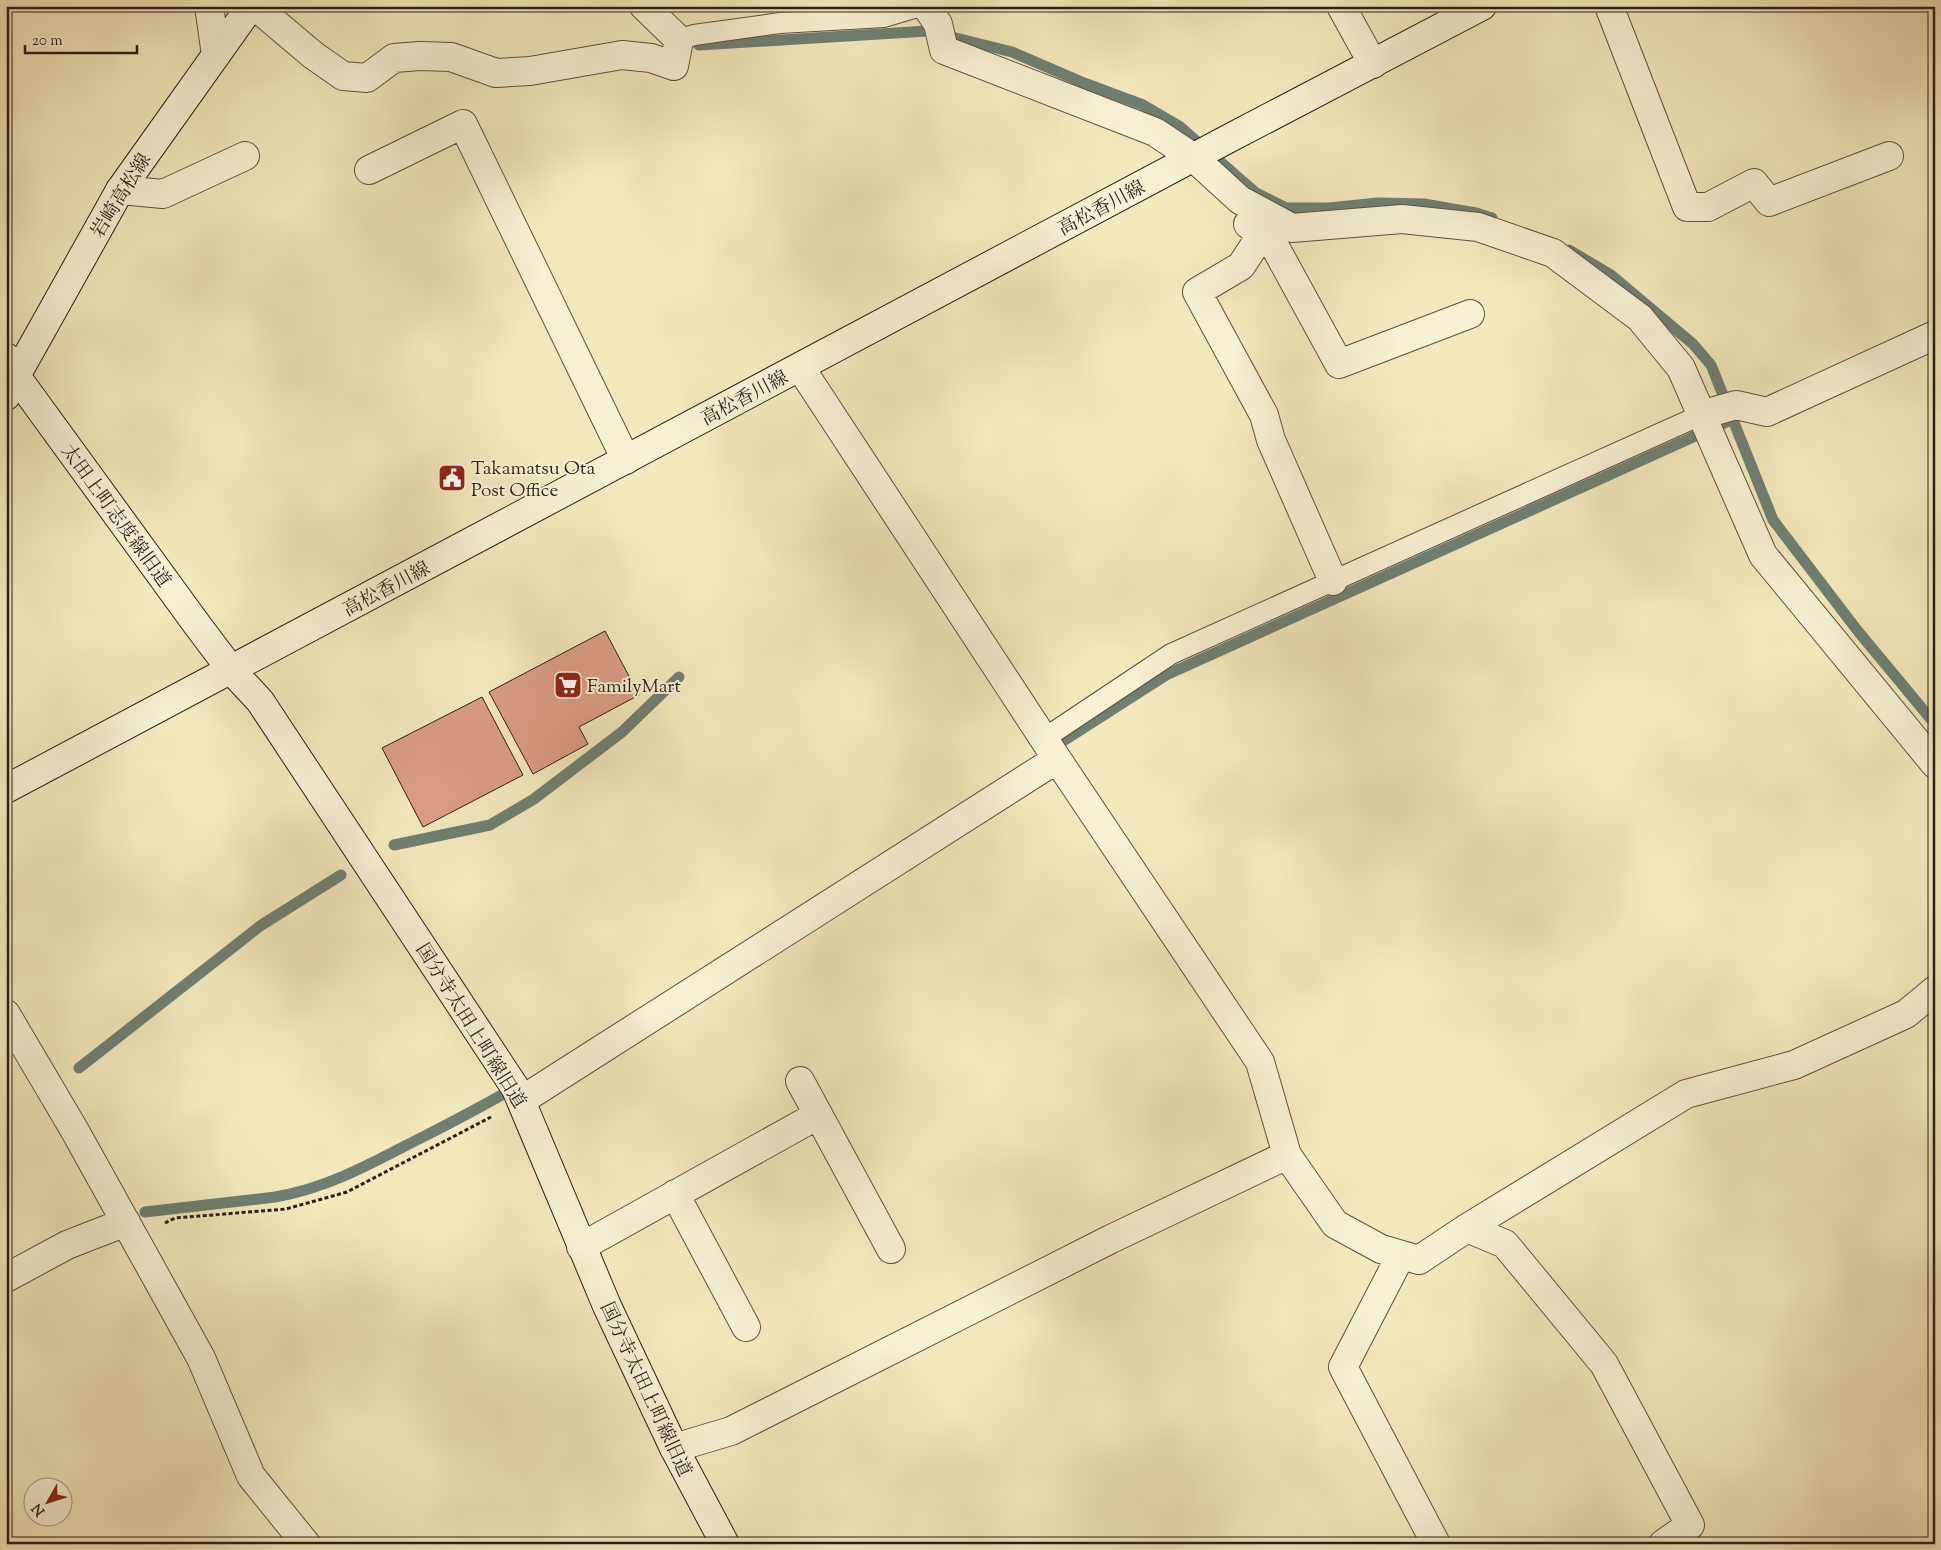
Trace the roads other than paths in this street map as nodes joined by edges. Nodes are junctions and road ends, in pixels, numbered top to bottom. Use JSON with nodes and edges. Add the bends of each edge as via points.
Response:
{"nodes":[{"id":1,"x":209,"y":6,"type":"edge"},
{"id":2,"x":253,"y":6,"type":"edge"},
{"id":3,"x":644,"y":6,"type":"edge"},
{"id":4,"x":1341,"y":6,"type":"edge"},
{"id":5,"x":1482,"y":6,"type":"edge"},
{"id":6,"x":1609,"y":6,"type":"edge"},
{"id":7,"x":932,"y":20,"type":"edge"},
{"id":8,"x":686,"y":37,"type":"junction"},
{"id":9,"x":216,"y":55,"type":"junction"},
{"id":10,"x":1373,"y":64,"type":"junction"},
{"id":11,"x":245,"y":156,"type":"dead end"},
{"id":12,"x":1889,"y":156,"type":"dead end"},
{"id":13,"x":1190,"y":159,"type":"junction"},
{"id":14,"x":369,"y":170,"type":"dead end"},
{"id":15,"x":120,"y":190,"type":"junction"},
{"id":16,"x":1262,"y":234,"type":"junction"},
{"id":17,"x":1470,"y":314,"type":"dead end"},
{"id":18,"x":1935,"y":335,"type":"edge"},
{"id":19,"x":800,"y":367,"type":"junction"},
{"id":20,"x":9,"y":376,"type":"edge"},
{"id":21,"x":1714,"y":419,"type":"junction"},
{"id":22,"x":626,"y":460,"type":"junction"},
{"id":23,"x":1333,"y":581,"type":"junction"},
{"id":24,"x":232,"y":671,"type":"junction"},
{"id":25,"x":1051,"y":749,"type":"junction"},
{"id":26,"x":1935,"y":764,"type":"edge"},
{"id":27,"x":6,"y":789,"type":"edge"},
{"id":28,"x":1935,"y":990,"type":"edge"},
{"id":29,"x":6,"y":1014,"type":"edge"},
{"id":30,"x":800,"y":1081,"type":"dead end"},
{"id":31,"x":516,"y":1090,"type":"junction"},
{"id":32,"x":818,"y":1115,"type":"junction"},
{"id":33,"x":1287,"y":1154,"type":"junction"},
{"id":34,"x":675,"y":1194,"type":"junction"},
{"id":35,"x":1467,"y":1228,"type":"junction"},
{"id":36,"x":131,"y":1231,"type":"junction"},
{"id":37,"x":581,"y":1247,"type":"junction"},
{"id":38,"x":891,"y":1249,"type":"dead end"},
{"id":39,"x":1401,"y":1255,"type":"junction"},
{"id":40,"x":6,"y":1278,"type":"edge"},
{"id":41,"x":746,"y":1327,"type":"dead end"},
{"id":42,"x":674,"y":1448,"type":"junction"},
{"id":43,"x":306,"y":1544,"type":"edge"},
{"id":44,"x":724,"y":1544,"type":"edge"},
{"id":45,"x":1436,"y":1544,"type":"edge"},
{"id":46,"x":1663,"y":1544,"type":"edge"}],
"edges":[{"from":1,"to":9,"type":"street"},
{"from":2,"to":8,"type":"street","via":[[343,76],[367,78],[394,58],[420,56],[451,57],[496,73],[530,71],[622,55],[652,58],[674,66]]},
{"from":2,"to":9,"type":"street","name":"岩崎高松線"},
{"from":3,"to":8,"type":"street"},
{"from":4,"to":10,"type":"street"},
{"from":5,"to":10,"type":"street","name":"高松香川線"},
{"from":6,"to":12,"type":"street","via":[[1686,207],[1708,207],[1754,183],[1769,202]]},
{"from":7,"to":8,"type":"lane","via":[[884,17],[780,23]]},
{"from":7,"to":13,"type":"street","via":[[944,50],[1155,132]]},
{"from":9,"to":15,"type":"street","name":"岩崎高松線"},
{"from":10,"to":13,"type":"street","name":"高松香川線"},
{"from":11,"to":15,"type":"street","via":[[163,194]]},
{"from":13,"to":16,"type":"street"},
{"from":13,"to":19,"type":"street","name":"高松香川線"},
{"from":13,"to":21,"type":"street","via":[[1240,200],[1292,228],[1402,219],[1478,227],[1553,253],[1640,318],[1681,368]]},
{"from":14,"to":22,"type":"street","via":[[462,124]]},
{"from":15,"to":20,"type":"street","name":"岩崎高松線"},
{"from":16,"to":17,"type":"street","via":[[1274,245],[1340,364]]},
{"from":16,"to":23,"type":"street","via":[[1242,266],[1197,292],[1264,415],[1271,440]]},
{"from":18,"to":21,"type":"street","via":[[1767,412]]},
{"from":19,"to":22,"type":"street","name":"高松香川線"},
{"from":19,"to":25,"type":"street"},
{"from":20,"to":24,"type":"street","name":"太田上町志度線旧道"},
{"from":21,"to":23,"type":"lane"},
{"from":21,"to":26,"type":"street","via":[[1763,555]]},
{"from":22,"to":24,"type":"street","name":"高松香川線"},
{"from":23,"to":25,"type":"lane","via":[[1171,654]]},
{"from":24,"to":27,"type":"street","name":"高松香川線"},
{"from":24,"to":31,"type":"street","name":"国分寺太田上町線旧道","via":[[260,701]]},
{"from":25,"to":31,"type":"street"},
{"from":25,"to":33,"type":"street","via":[[1260,1062]]},
{"from":28,"to":35,"type":"street","via":[[1906,1014],[1794,1065],[1686,1094]]},
{"from":29,"to":36,"type":"street"},
{"from":30,"to":32,"type":"street"},
{"from":31,"to":37,"type":"street","name":"国分寺太田上町線旧道"},
{"from":32,"to":34,"type":"street"},
{"from":32,"to":38,"type":"street"},
{"from":33,"to":39,"type":"street","via":[[1334,1224],[1381,1249]]},
{"from":33,"to":42,"type":"street","via":[[1110,1239],[731,1431]]},
{"from":34,"to":37,"type":"street"},
{"from":34,"to":41,"type":"street"},
{"from":35,"to":39,"type":"street","via":[[1419,1260]]},
{"from":35,"to":46,"type":"street","via":[[1505,1244],[1604,1364],[1690,1525]]},
{"from":36,"to":40,"type":"street","via":[[67,1245]]},
{"from":36,"to":43,"type":"street","via":[[201,1358],[251,1476]]},
{"from":37,"to":42,"type":"street","name":"国分寺太田上町線旧道"},
{"from":39,"to":45,"type":"street","via":[[1343,1367]]},
{"from":42,"to":44,"type":"street","name":"国分寺太田上町線旧道"}]}
